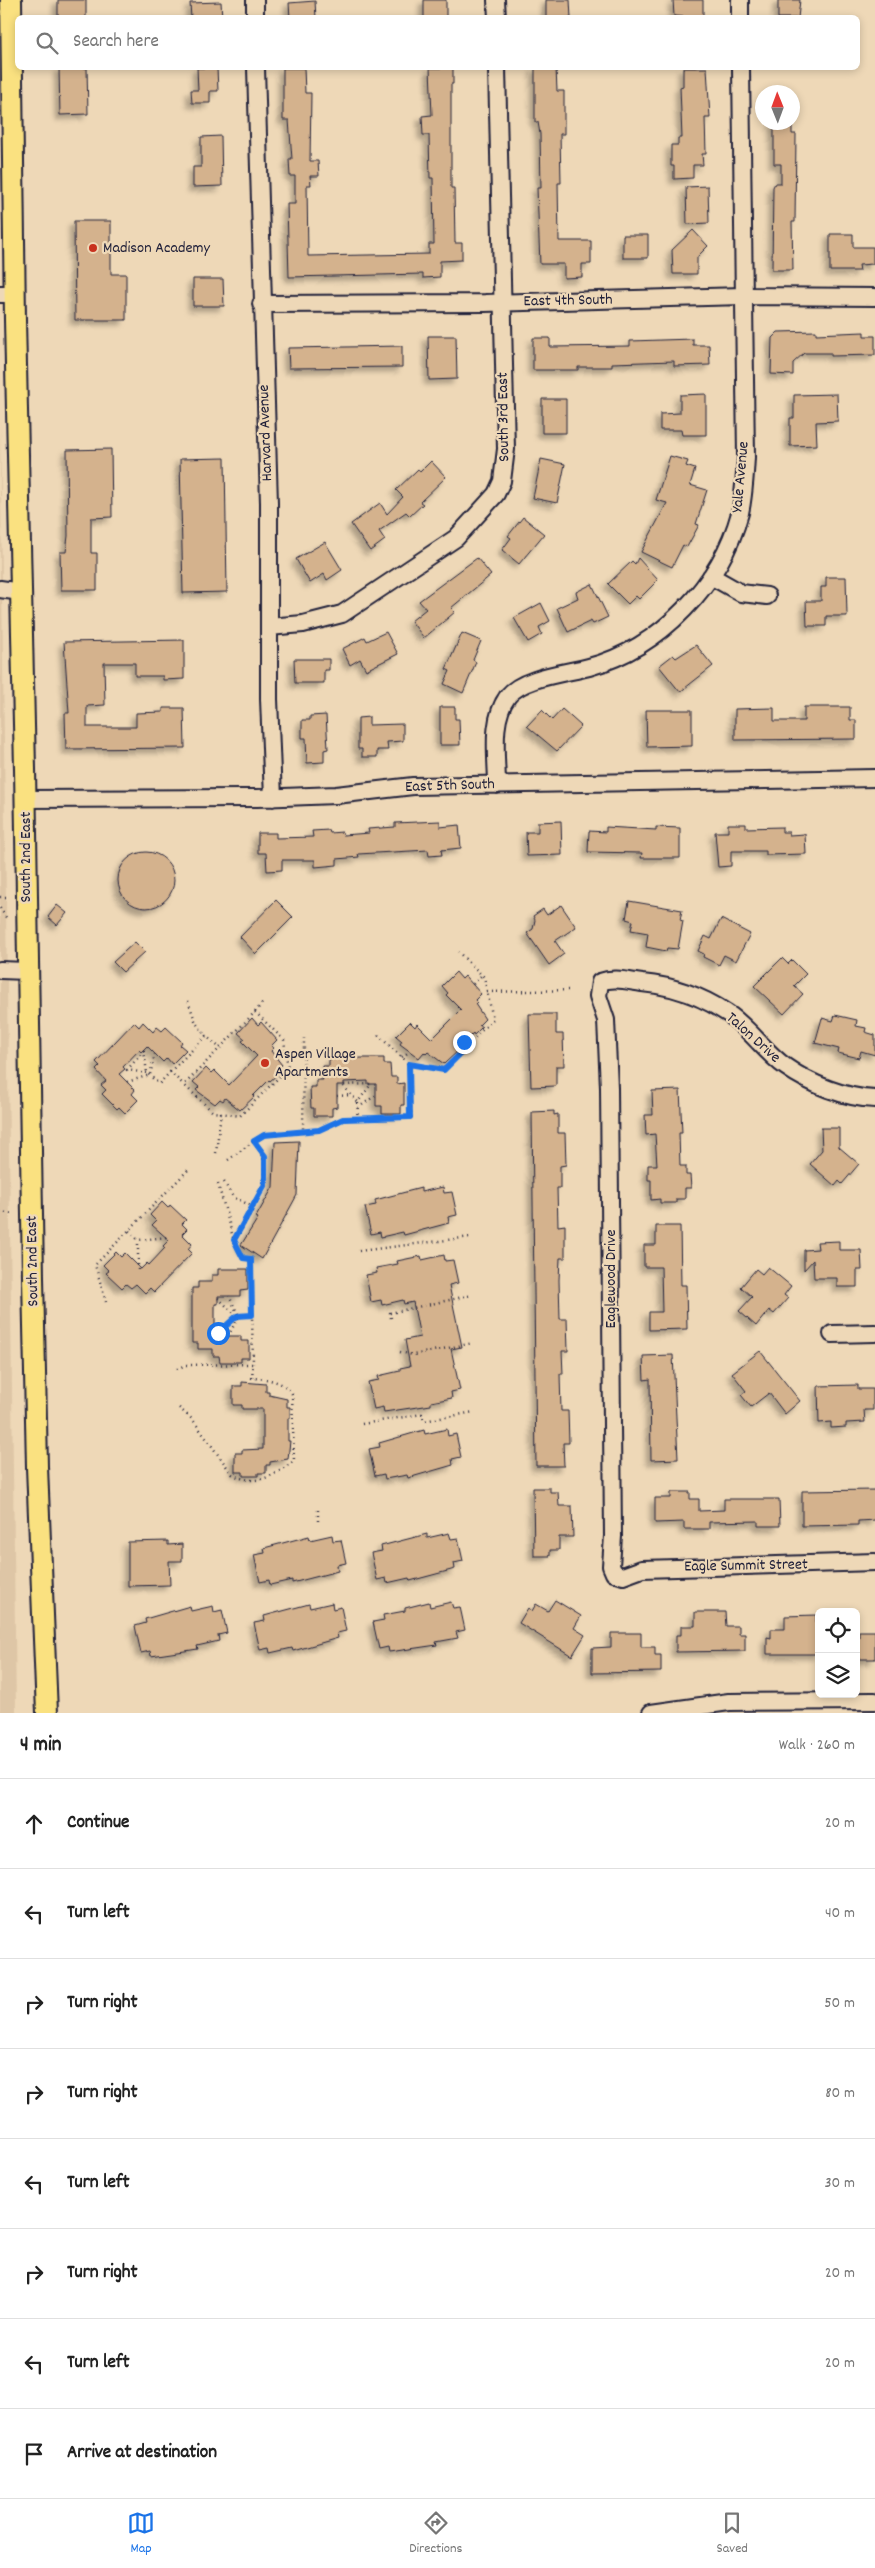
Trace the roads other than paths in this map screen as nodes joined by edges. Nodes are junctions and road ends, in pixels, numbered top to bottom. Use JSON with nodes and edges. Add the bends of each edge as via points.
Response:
{"nodes":[{"id":1,"x":11,"y":0,"type":"edge"},
{"id":2,"x":255,"y":0,"type":"edge"},
{"id":3,"x":496,"y":0,"type":"edge"},
{"id":4,"x":740,"y":0,"type":"edge"},
{"id":5,"x":255,"y":15,"type":"edge"},
{"id":6,"x":497,"y":15,"type":"edge"},
{"id":7,"x":740,"y":15,"type":"edge"},
{"id":8,"x":6,"y":46,"type":"edge"},
{"id":9,"x":256,"y":70,"type":"edge"},
{"id":10,"x":497,"y":70,"type":"edge"},
{"id":11,"x":742,"y":70,"type":"edge"},
{"id":12,"x":6,"y":71,"type":"edge"},
{"id":13,"x":7,"y":294,"type":"edge"},
{"id":14,"x":743,"y":296,"type":"junction"},
{"id":15,"x":875,"y":297,"type":"edge"},
{"id":16,"x":502,"y":302,"type":"junction"},
{"id":17,"x":261,"y":304,"type":"junction"},
{"id":18,"x":7,"y":320,"type":"edge"},
{"id":19,"x":710,"y":576,"type":"junction"},
{"id":20,"x":0,"y":590,"type":"edge"},
{"id":21,"x":21,"y":592,"type":"junction"},
{"id":22,"x":767,"y":596,"type":"dead end"},
{"id":23,"x":269,"y":627,"type":"junction"},
{"id":24,"x":875,"y":778,"type":"edge"},
{"id":25,"x":497,"y":785,"type":"junction"},
{"id":26,"x":272,"y":798,"type":"junction"},
{"id":27,"x":26,"y":799,"type":"junction"},
{"id":28,"x":0,"y":970,"type":"edge"},
{"id":29,"x":27,"y":971,"type":"junction"},
{"id":30,"x":602,"y":982,"type":"joint"},
{"id":31,"x":875,"y":1099,"type":"edge"},
{"id":32,"x":875,"y":1333,"type":"edge"},
{"id":33,"x":832,"y":1334,"type":"dead end"},
{"id":34,"x":875,"y":1562,"type":"edge"},
{"id":35,"x":618,"y":1575,"type":"joint"},
{"id":36,"x":875,"y":1701,"type":"edge"},
{"id":37,"x":47,"y":1713,"type":"edge"},
{"id":38,"x":651,"y":1713,"type":"edge"}],
"edges":[{"from":1,"to":8,"type":"main road","name":"South 2nd East"},
{"from":2,"to":5,"type":"street"},
{"from":3,"to":6,"type":"street"},
{"from":4,"to":7,"type":"street"},
{"from":8,"to":12,"type":"main road","name":"South 2nd East"},
{"from":9,"to":17,"type":"street","name":"Harvard Avenue"},
{"from":10,"to":16,"type":"street","name":"South 3rd East"},
{"from":11,"to":14,"type":"street","name":"Yale Avenue"},
{"from":12,"to":13,"type":"main road","name":"South 2nd East"},
{"from":13,"to":18,"type":"main road","name":"South 2nd East"},
{"from":14,"to":15,"type":"street","name":"East 4th South"},
{"from":14,"to":16,"type":"street","name":"East 4th South"},
{"from":14,"to":19,"type":"street","name":"Yale Avenue","via":[[744,489],[728,548]]},
{"from":16,"to":17,"type":"street","name":"East 4th South"},
{"from":16,"to":23,"type":"street","name":"South 3rd East","via":[[506,467],[496,494],[456,538],[361,604],[332,618]]},
{"from":17,"to":23,"type":"street","name":"Harvard Avenue"},
{"from":18,"to":21,"type":"main road","name":"South 2nd East"},
{"from":19,"to":22,"type":"street","via":[[741,593]]},
{"from":19,"to":25,"type":"street","name":"Yale Avenue","via":[[676,618],[649,638],[594,666],[539,679],[514,690],[498,718]]},
{"from":20,"to":21,"type":"street"},
{"from":21,"to":27,"type":"main road","name":"South 2nd East"},
{"from":23,"to":26,"type":"street","name":"Harvard Avenue"},
{"from":24,"to":25,"type":"street","name":"East 5th South"},
{"from":25,"to":26,"type":"street","name":"East 5th South","via":[[413,786]]},
{"from":26,"to":27,"type":"street","name":"East 5th South"},
{"from":27,"to":29,"type":"main road","name":"South 2nd East"},
{"from":28,"to":29,"type":"street"},
{"from":29,"to":37,"type":"main road","name":"South 2nd East","via":[[37,1467]]},
{"from":30,"to":31,"type":"street","name":"Talon Drive","via":[[610,978],[660,984],[691,992],[729,1014],[785,1067],[821,1086]]},
{"from":30,"to":35,"type":"street","name":"Eaglewood Drive","via":[[598,996],[606,1020],[609,1088],[611,1566],[614,1574]]},
{"from":32,"to":33,"type":"street"},
{"from":34,"to":35,"type":"street","name":"Eagle Summit Street","via":[[642,1568]]},
{"from":36,"to":38,"type":"street","via":[[729,1702]]}]}
